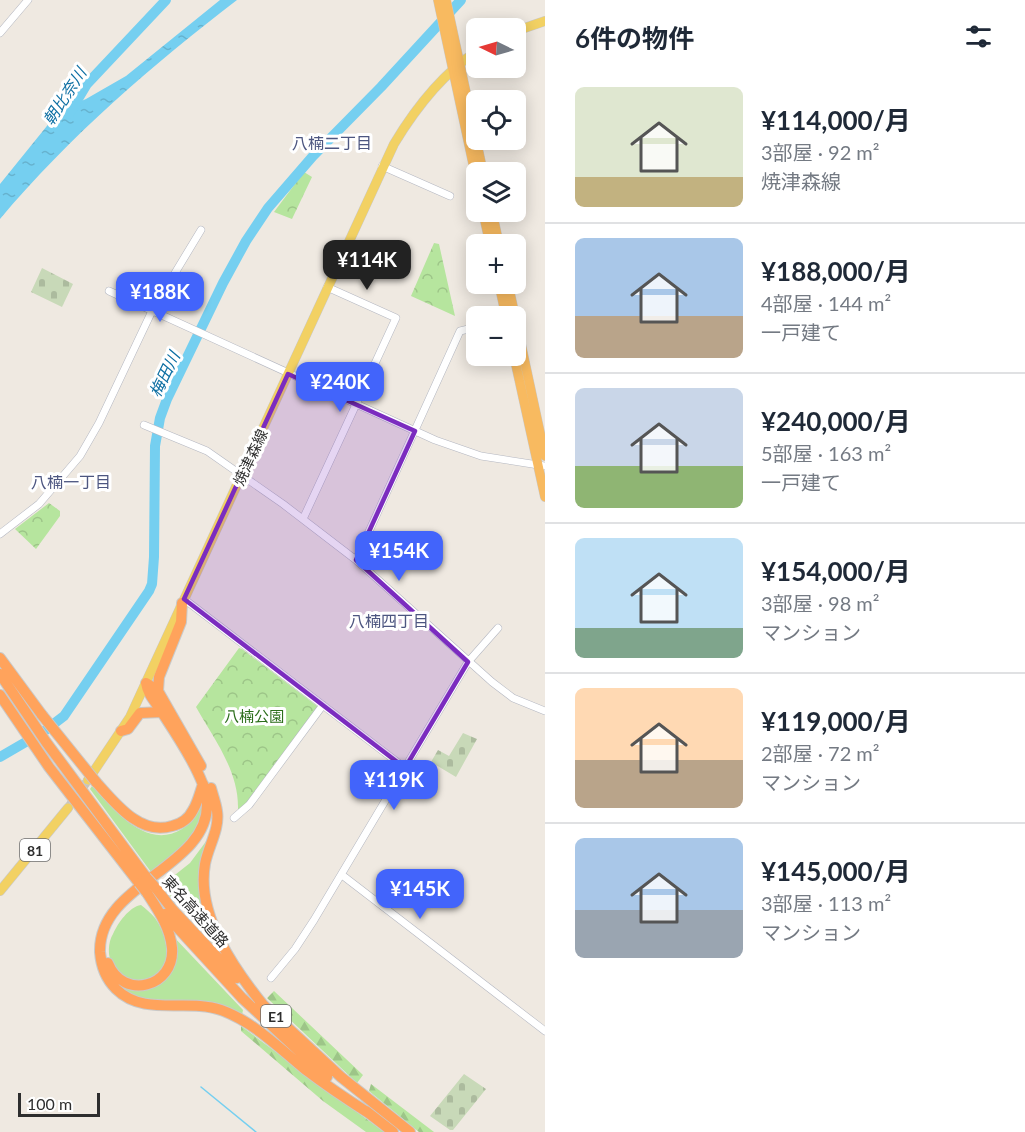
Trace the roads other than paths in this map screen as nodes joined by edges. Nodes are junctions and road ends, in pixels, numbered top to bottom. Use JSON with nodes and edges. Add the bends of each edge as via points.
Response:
{"nodes":[{"id":1,"x":28,"y":0,"type":"edge"},
{"id":2,"x":438,"y":0,"type":"edge"},
{"id":3,"x":445,"y":7,"type":"edge"},
{"id":4,"x":545,"y":21,"type":"edge"},
{"id":5,"x":526,"y":28,"type":"edge"},
{"id":6,"x":0,"y":33,"type":"edge"},
{"id":7,"x":466,"y":60,"type":"edge"},
{"id":8,"x":456,"y":68,"type":"junction"},
{"id":9,"x":473,"y":162,"type":"edge"},
{"id":10,"x":480,"y":162,"type":"edge"},
{"id":11,"x":382,"y":166,"type":"junction"},
{"id":12,"x":450,"y":196,"type":"dead end"},
{"id":13,"x":201,"y":230,"type":"dead end"},
{"id":14,"x":327,"y":287,"type":"junction"},
{"id":15,"x":109,"y":291,"type":"dead end"},
{"id":16,"x":152,"y":311,"type":"junction"},
{"id":17,"x":466,"y":330,"type":"edge"},
{"id":18,"x":517,"y":366,"type":"edge"},
{"id":19,"x":526,"y":366,"type":"edge"},
{"id":20,"x":288,"y":374,"type":"junction"},
{"id":21,"x":357,"y":405,"type":"junction"},
{"id":22,"x":147,"y":426,"type":"dead end"},
{"id":23,"x":415,"y":431,"type":"junction"},
{"id":24,"x":545,"y":456,"type":"edge"},
{"id":25,"x":542,"y":466,"type":"edge"},
{"id":26,"x":242,"y":475,"type":"junction"},
{"id":27,"x":545,"y":496,"type":"edge"},
{"id":28,"x":303,"y":519,"type":"junction"},
{"id":29,"x":0,"y":534,"type":"edge"},
{"id":30,"x":356,"y":560,"type":"junction"},
{"id":31,"x":183,"y":601,"type":"junction"},
{"id":32,"x":498,"y":628,"type":"dead end"},
{"id":33,"x":0,"y":658,"type":"edge"},
{"id":34,"x":468,"y":662,"type":"junction"},
{"id":35,"x":0,"y":674,"type":"edge"},
{"id":36,"x":146,"y":683,"type":"junction"},
{"id":37,"x":158,"y":691,"type":"junction"},
{"id":38,"x":0,"y":695,"type":"edge"},
{"id":39,"x":323,"y":705,"type":"junction"},
{"id":40,"x":545,"y":711,"type":"edge"},
{"id":41,"x":162,"y":712,"type":"junction"},
{"id":42,"x":121,"y":731,"type":"junction"},
{"id":43,"x":405,"y":768,"type":"junction"},
{"id":44,"x":92,"y":781,"type":"junction"},
{"id":45,"x":207,"y":786,"type":"junction"},
{"id":46,"x":68,"y":808,"type":"tunnel mouth"},
{"id":47,"x":234,"y":818,"type":"dead end"},
{"id":48,"x":342,"y":874,"type":"junction"},
{"id":49,"x":142,"y":880,"type":"junction"},
{"id":50,"x":151,"y":890,"type":"junction"},
{"id":51,"x":0,"y":891,"type":"edge"},
{"id":52,"x":272,"y":978,"type":"dead end"},
{"id":53,"x":264,"y":1006,"type":"junction"},
{"id":54,"x":545,"y":1031,"type":"edge"},
{"id":55,"x":370,"y":1114,"type":"junction"},
{"id":56,"x":393,"y":1132,"type":"edge"},
{"id":57,"x":410,"y":1132,"type":"edge"}],
"edges":[{"from":1,"to":6,"type":"street"},
{"from":2,"to":3,"type":"highway"},
{"from":3,"to":8,"type":"highway"},
{"from":4,"to":5,"type":"main road"},
{"from":7,"to":8,"type":"main road","name":"焼津森線"},
{"from":8,"to":9,"type":"highway"},
{"from":8,"to":10,"type":"highway"},
{"from":8,"to":11,"type":"main road","name":"焼津森線","via":[[414,112]]},
{"from":11,"to":12,"type":"street"},
{"from":11,"to":14,"type":"main road","name":"焼津森線"},
{"from":13,"to":16,"type":"street"},
{"from":14,"to":20,"type":"main road","name":"焼津森線"},
{"from":14,"to":21,"type":"street","via":[[396,318]]},
{"from":15,"to":16,"type":"street"},
{"from":16,"to":20,"type":"street"},
{"from":16,"to":29,"type":"street","via":[[80,456],[39,504]]},
{"from":17,"to":23,"type":"street","via":[[460,331]]},
{"from":18,"to":25,"type":"highway"},
{"from":19,"to":24,"type":"highway"},
{"from":20,"to":21,"type":"street"},
{"from":20,"to":26,"type":"main road","name":"焼津森線"},
{"from":21,"to":23,"type":"street"},
{"from":21,"to":28,"type":"street"},
{"from":22,"to":26,"type":"street","via":[[207,451]]},
{"from":23,"to":25,"type":"street","via":[[481,456]]},
{"from":23,"to":30,"type":"street"},
{"from":25,"to":27,"type":"highway"},
{"from":26,"to":28,"type":"street"},
{"from":26,"to":31,"type":"main road","name":"焼津森線"},
{"from":28,"to":30,"type":"street"},
{"from":30,"to":34,"type":"street"},
{"from":31,"to":36,"type":"main road","name":"焼津森線"},
{"from":31,"to":37,"type":"highway","via":[[181,622],[159,677]]},
{"from":31,"to":39,"type":"street"},
{"from":32,"to":34,"type":"street"},
{"from":33,"to":44,"type":"highway","bridge":true},
{"from":34,"to":40,"type":"street","via":[[513,698]]},
{"from":34,"to":43,"type":"street"},
{"from":35,"to":49,"type":"highway","name":"東名高速道路","number":"E1"},
{"from":36,"to":37,"type":"highway"},
{"from":36,"to":41,"type":"highway"},
{"from":36,"to":42,"type":"main road","name":"焼津森線"},
{"from":37,"to":45,"type":"highway"},
{"from":38,"to":49,"type":"highway","name":"東名高速道路","number":"E1","via":[[35,748]]},
{"from":39,"to":43,"type":"street"},
{"from":39,"to":47,"type":"street","via":[[249,805]]},
{"from":41,"to":42,"type":"highway","via":[[140,713],[128,729]]},
{"from":41,"to":45,"type":"highway"},
{"from":42,"to":44,"type":"main road","name":"焼津森線"},
{"from":43,"to":48,"type":"street"},
{"from":44,"to":45,"type":"highway","via":[[134,819],[157,828],[187,819]]},
{"from":45,"to":50,"type":"highway","via":[[211,811],[200,839],[129,902],[108,933],[105,946],[109,966],[118,979],[132,985],[157,980],[165,974],[172,958],[167,927]]},
{"from":45,"to":53,"type":"highway","via":[[217,812],[217,825],[204,866],[207,904],[227,955]]},
{"from":45,"to":55,"type":"highway","via":[[206,818],[192,842],[132,893],[106,925],[100,949],[104,972],[117,990],[135,1001],[206,1006],[235,1016]]},
{"from":46,"to":51,"type":"main road","number":"81"},
{"from":48,"to":52,"type":"street"},
{"from":48,"to":54,"type":"street"},
{"from":49,"to":50,"type":"highway","name":"東名高速道路","number":"E1","bridge":true},
{"from":50,"to":53,"type":"highway","name":"東名高速道路","number":"E1"},
{"from":50,"to":55,"type":"highway","name":"東名高速道路","number":"E1","via":[[217,972],[271,1027]]},
{"from":53,"to":57,"type":"highway","name":"東名高速道路","number":"E1","via":[[341,1077]]},
{"from":55,"to":56,"type":"highway","name":"東名高速道路","number":"E1"}]}
